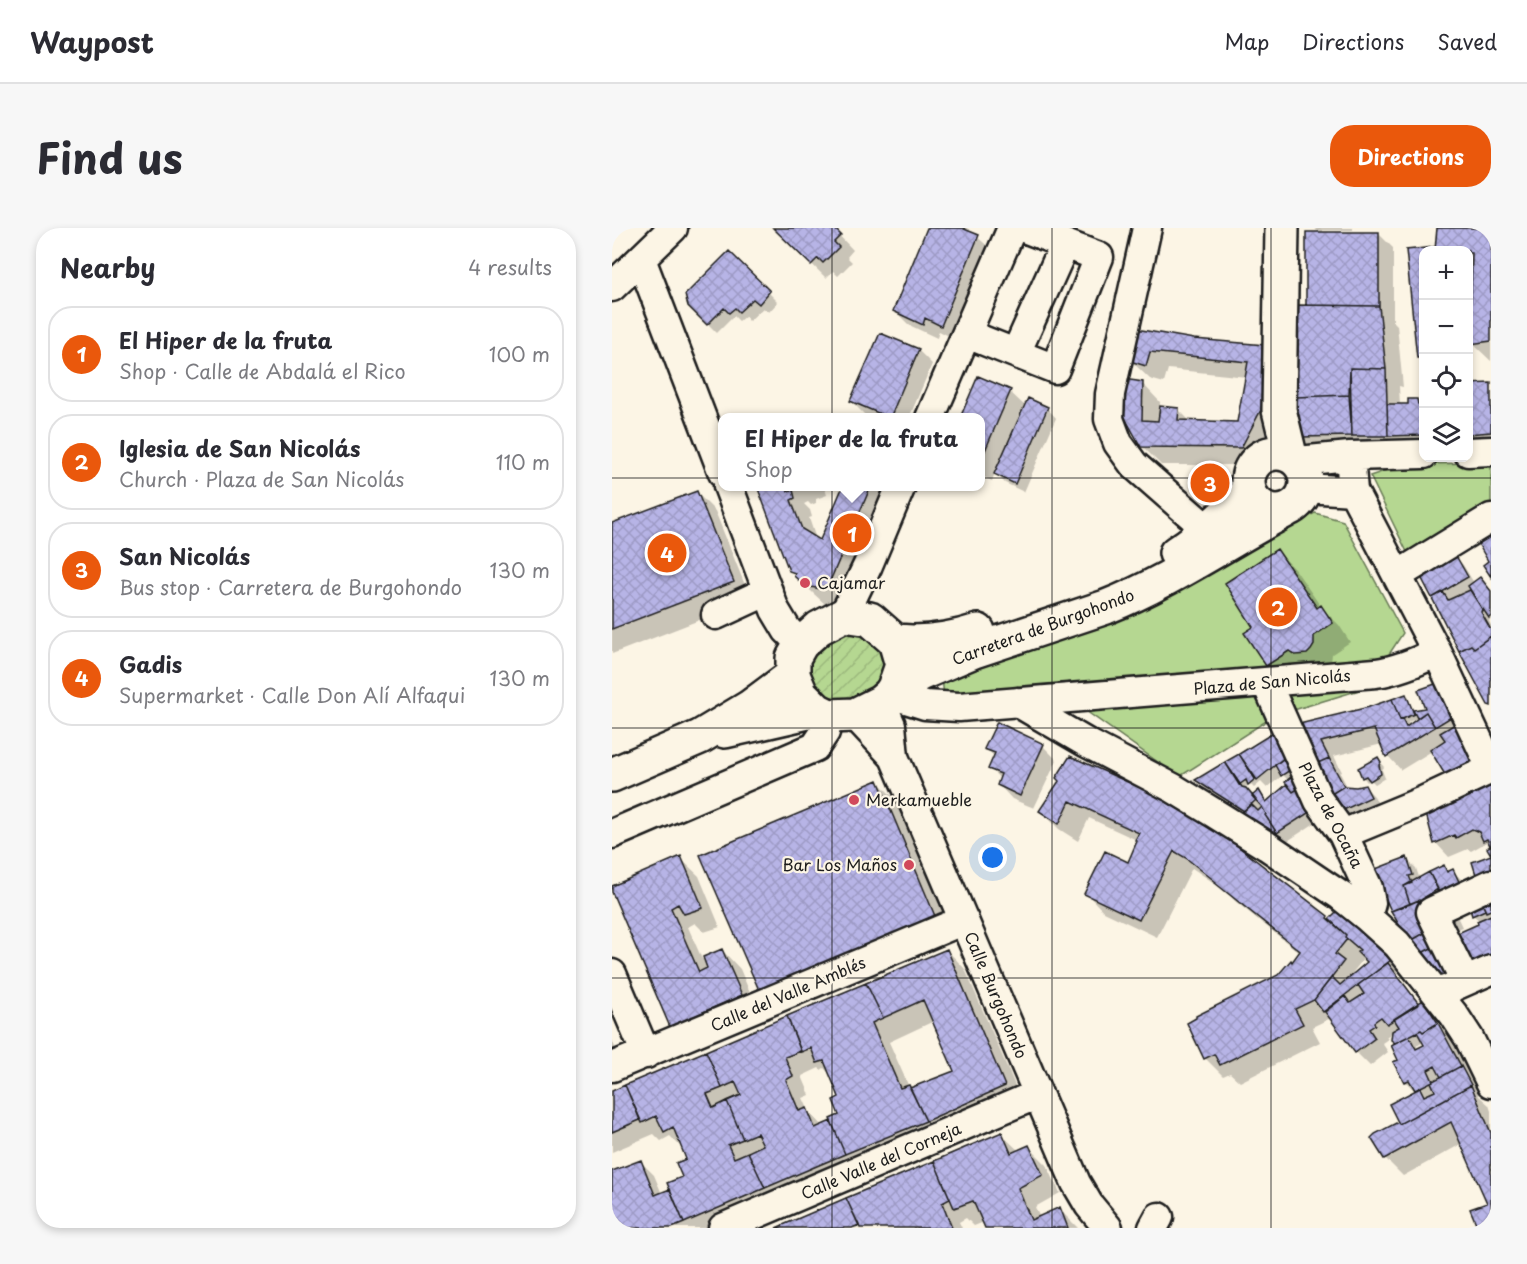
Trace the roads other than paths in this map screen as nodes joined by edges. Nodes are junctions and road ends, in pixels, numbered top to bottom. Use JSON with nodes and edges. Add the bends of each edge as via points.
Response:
{"nodes":[{"id":1,"x":673,"y":228,"type":"edge"},
{"id":2,"x":1012,"y":228,"type":"edge"},
{"id":3,"x":1024,"y":228,"type":"edge"},
{"id":4,"x":1147,"y":228,"type":"edge"},
{"id":5,"x":1282,"y":228,"type":"edge"},
{"id":6,"x":1065,"y":244,"type":"junction"},
{"id":7,"x":641,"y":259,"type":"junction"},
{"id":8,"x":612,"y":287,"type":"edge"},
{"id":9,"x":967,"y":334,"type":"junction"},
{"id":10,"x":1016,"y":354,"type":"junction"},
{"id":11,"x":932,"y":413,"type":"edge"},
{"id":12,"x":1491,"y":451,"type":"edge"},
{"id":13,"x":1473,"y":452,"type":"edge"},
{"id":14,"x":1419,"y":454,"type":"edge"},
{"id":15,"x":1350,"y":456,"type":"junction"},
{"id":16,"x":718,"y":460,"type":"edge"},
{"id":17,"x":1288,"y":474,"type":"junction"},
{"id":18,"x":730,"y":491,"type":"edge"},
{"id":19,"x":899,"y":491,"type":"edge"},
{"id":20,"x":1353,"y":491,"type":"junction"},
{"id":21,"x":1491,"y":518,"type":"edge"},
{"id":22,"x":1208,"y":530,"type":"junction"},
{"id":23,"x":1398,"y":575,"type":"junction"},
{"id":24,"x":768,"y":591,"type":"junction"},
{"id":25,"x":716,"y":615,"type":"dead end"},
{"id":26,"x":844,"y":615,"type":"junction"},
{"id":27,"x":895,"y":641,"type":"junction"},
{"id":28,"x":801,"y":644,"type":"junction"},
{"id":29,"x":1437,"y":652,"type":"junction"},
{"id":30,"x":793,"y":675,"type":"junction"},
{"id":31,"x":1266,"y":682,"type":"junction"},
{"id":32,"x":1017,"y":702,"type":"junction"},
{"id":33,"x":861,"y":704,"type":"junction"},
{"id":34,"x":1482,"y":725,"type":"edge"},
{"id":35,"x":700,"y":737,"type":"junction"},
{"id":36,"x":1491,"y":763,"type":"edge"},
{"id":37,"x":1491,"y":769,"type":"edge"},
{"id":38,"x":613,"y":770,"type":"edge"},
{"id":39,"x":612,"y":834,"type":"edge"},
{"id":40,"x":1343,"y":834,"type":"junction"},
{"id":41,"x":1491,"y":884,"type":"edge"},
{"id":42,"x":1367,"y":916,"type":"junction"},
{"id":43,"x":964,"y":920,"type":"junction"},
{"id":44,"x":1491,"y":970,"type":"edge"},
{"id":45,"x":612,"y":974,"type":"edge"},
{"id":46,"x":1465,"y":981,"type":"junction"},
{"id":47,"x":1438,"y":993,"type":"junction"},
{"id":48,"x":645,"y":1054,"type":"junction"},
{"id":49,"x":612,"y":1067,"type":"edge"},
{"id":50,"x":1491,"y":1083,"type":"edge"},
{"id":51,"x":1038,"y":1094,"type":"junction"},
{"id":52,"x":731,"y":1227,"type":"edge"},
{"id":53,"x":1108,"y":1228,"type":"edge"}],
"edges":[{"from":1,"to":7,"type":"street"},
{"from":2,"to":9,"type":"street"},
{"from":3,"to":6,"type":"street"},
{"from":4,"to":22,"type":"street","via":[[1110,394],[1109,419],[1118,443],[1134,465]]},
{"from":5,"to":17,"type":"main road","via":[[1279,410]]},
{"from":6,"to":10,"type":"street"},
{"from":6,"to":10,"type":"street","via":[[1099,257],[1055,369]]},
{"from":7,"to":8,"type":"street"},
{"from":7,"to":16,"type":"street"},
{"from":9,"to":10,"type":"street"},
{"from":9,"to":11,"type":"street"},
{"from":12,"to":13,"type":"street"},
{"from":14,"to":15,"type":"street"},
{"from":15,"to":17,"type":"street"},
{"from":15,"to":20,"type":"street"},
{"from":17,"to":20,"type":"street"},
{"from":17,"to":22,"type":"main road","name":"Carretera de Burgohondo","via":[[1270,511],[1258,504],[1248,490]]},
{"from":17,"to":33,"type":"main road","name":"Carretera de Burgohondo","via":[[1254,527],[1199,561],[1131,597],[955,658]]},
{"from":18,"to":24,"type":"street"},
{"from":19,"to":26,"type":"street"},
{"from":20,"to":23,"type":"street"},
{"from":21,"to":23,"type":"street"},
{"from":22,"to":27,"type":"main road","name":"Carretera de Burgohondo","via":[[1180,551],[1125,581],[968,634],[940,641]]},
{"from":23,"to":29,"type":"street"},
{"from":24,"to":25,"type":"street"},
{"from":24,"to":28,"type":"street","via":[[787,630]]},
{"from":26,"to":27,"type":"main road","via":[[870,619]]},
{"from":26,"to":28,"type":"main road","via":[[819,628]]},
{"from":27,"to":33,"type":"main road","via":[[902,665]]},
{"from":28,"to":30,"type":"main road","via":[[793,658]]},
{"from":29,"to":31,"type":"street","name":"Plaza de San Nicolás","via":[[1385,672]]},
{"from":29,"to":34,"type":"street"},
{"from":30,"to":33,"type":"main road","via":[[801,694]]},
{"from":30,"to":35,"type":"main road","name":"Carretera de Burgohondo"},
{"from":31,"to":32,"type":"street","name":"Plaza de San Nicolás"},
{"from":31,"to":40,"type":"street","name":"Plaza de Ocaña","via":[[1319,801]]},
{"from":32,"to":33,"type":"street","name":"Plaza de San Nicolás","via":[[959,707]]},
{"from":32,"to":42,"type":"street","via":[[1214,813]]},
{"from":33,"to":35,"type":"main road","name":"Carretera de Burgohondo"},
{"from":33,"to":39,"type":"street","via":[[825,732],[815,747]]},
{"from":33,"to":43,"type":"street","name":"Calle Burgohondo","via":[[894,757]]},
{"from":34,"to":36,"type":"street","via":[[1485,755]]},
{"from":35,"to":38,"type":"main road","name":"Carretera de Burgohondo"},
{"from":37,"to":40,"type":"street"},
{"from":40,"to":42,"type":"street","name":"Plaza de Ocaña","via":[[1368,888],[1371,903]]},
{"from":41,"to":46,"type":"street","via":[[1431,912]]},
{"from":42,"to":47,"type":"street","via":[[1397,944]]},
{"from":43,"to":48,"type":"street","name":"Calle del Valle Amblés"},
{"from":43,"to":51,"type":"street","name":"Calle Burgohondo"},
{"from":44,"to":46,"type":"street"},
{"from":45,"to":48,"type":"street"},
{"from":46,"to":47,"type":"street"},
{"from":47,"to":50,"type":"street","via":[[1469,1038]]},
{"from":48,"to":49,"type":"street","name":"Calle del Valle Amblés"},
{"from":51,"to":52,"type":"street","name":"Calle Valle del Corneja"},
{"from":51,"to":53,"type":"street","name":"Calle Burgohondo","via":[[1076,1183]]}]}
